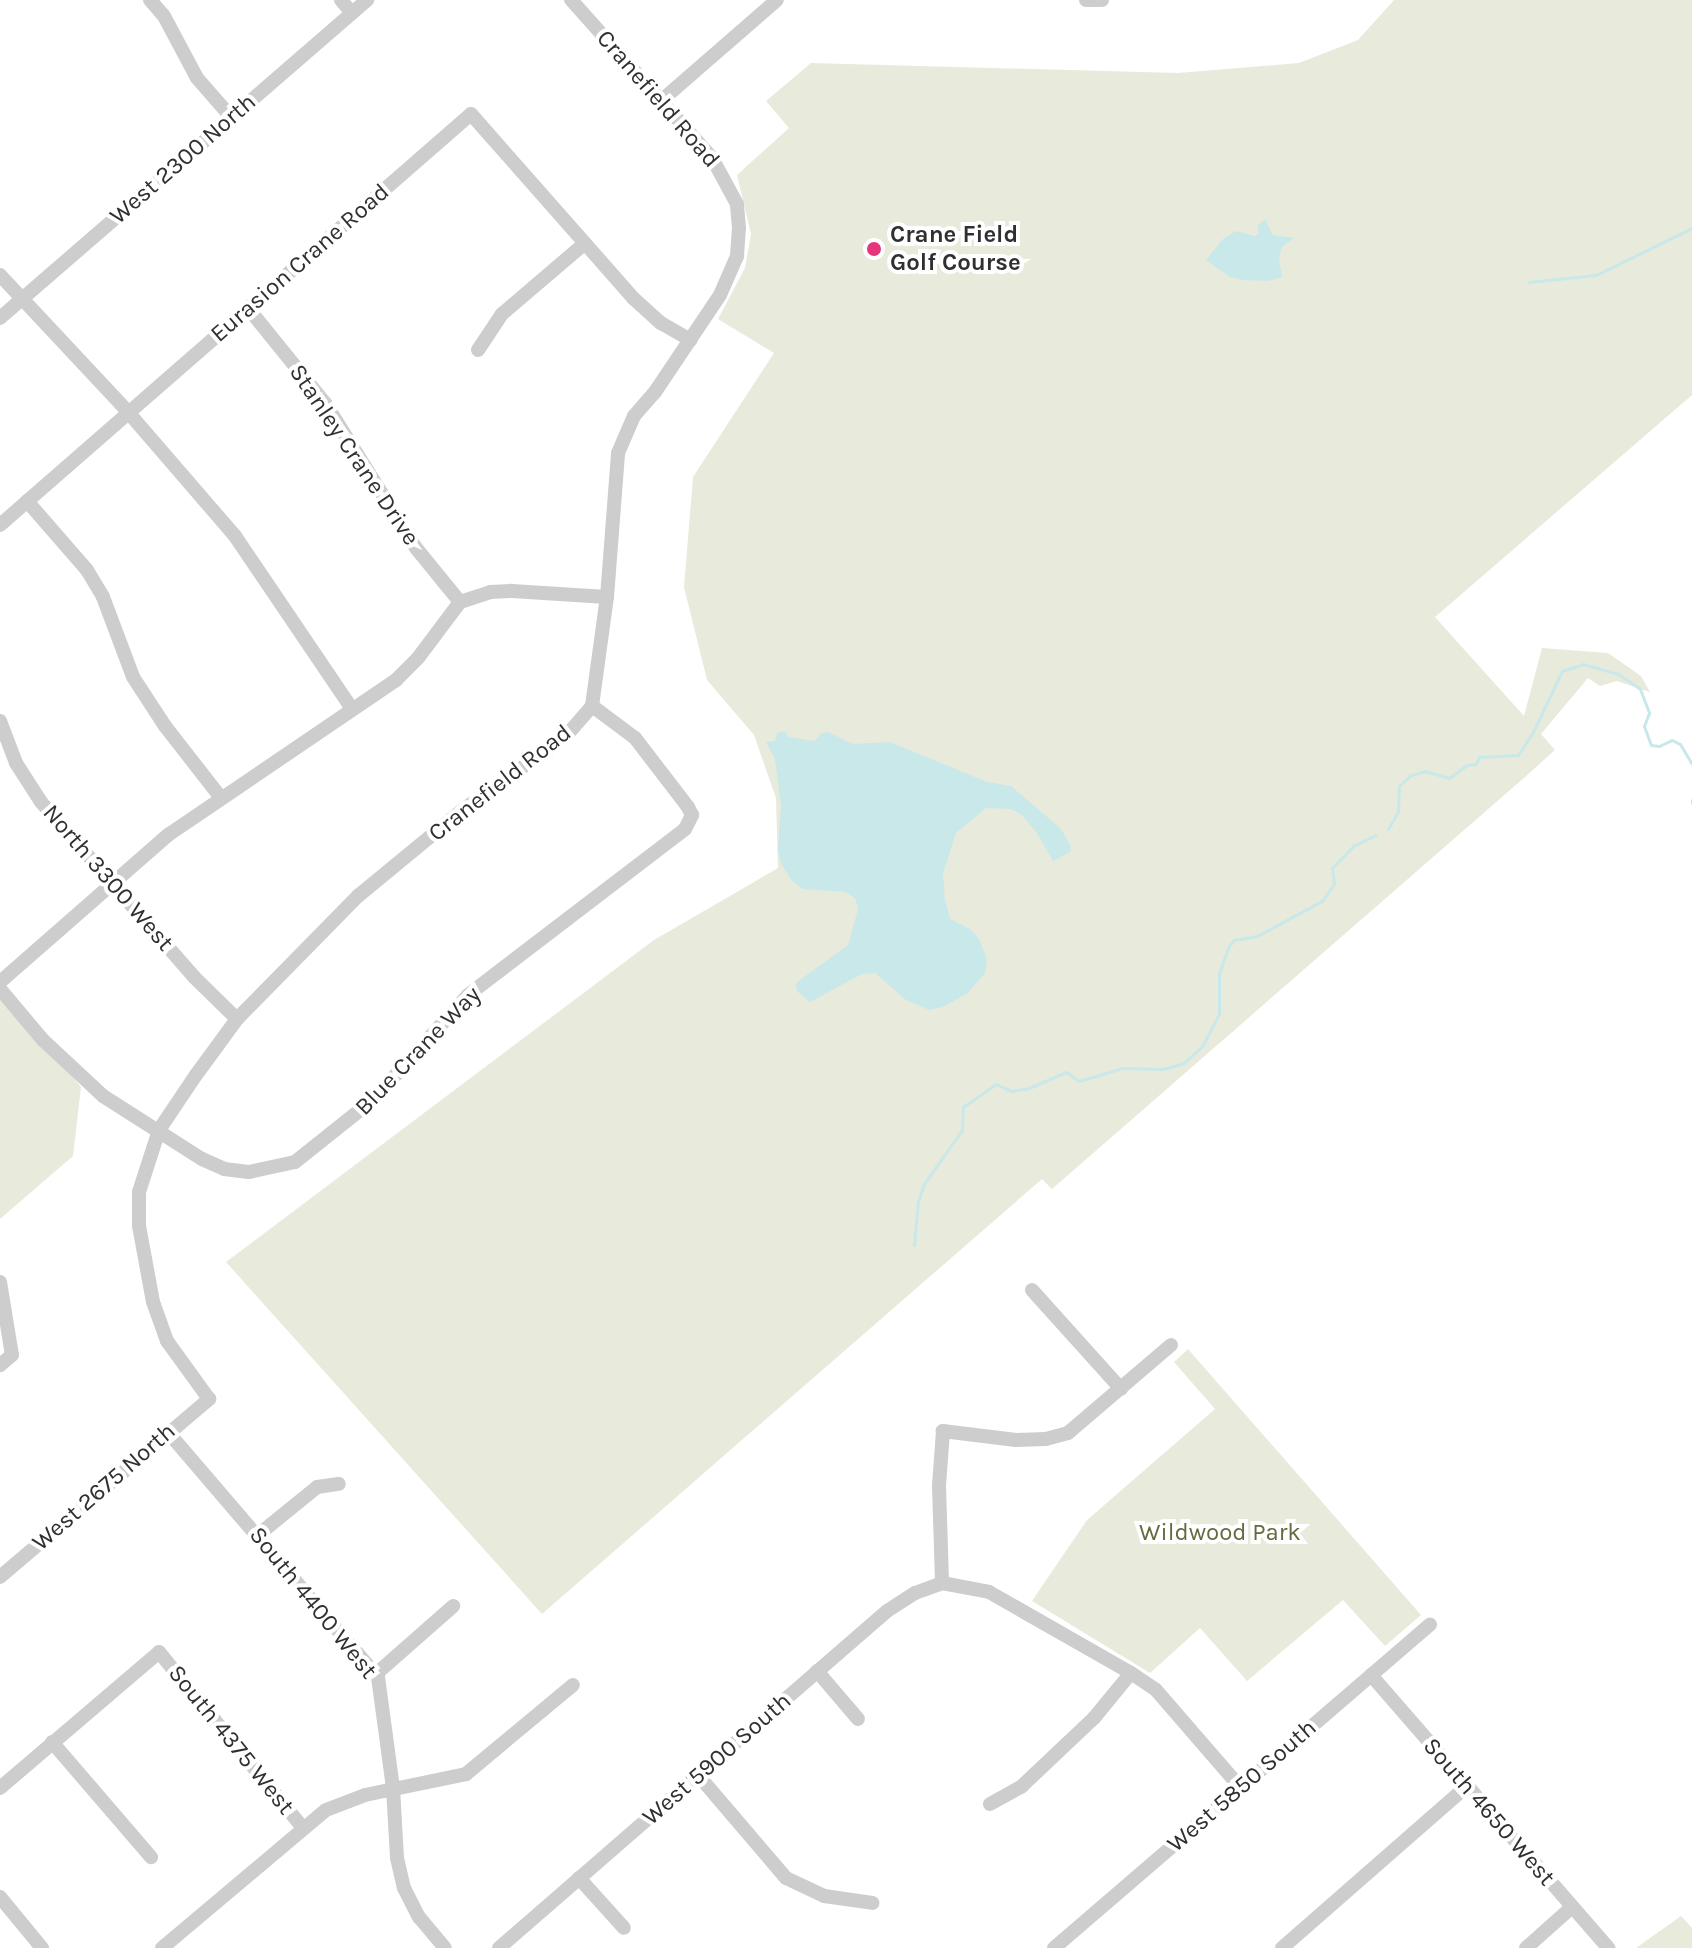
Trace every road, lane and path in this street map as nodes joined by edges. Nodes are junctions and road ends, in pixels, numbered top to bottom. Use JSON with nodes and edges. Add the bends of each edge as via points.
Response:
{"nodes":[{"id":1,"x":150,"y":0,"type":"edge"},
{"id":2,"x":341,"y":0,"type":"edge"},
{"id":3,"x":367,"y":0,"type":"edge"},
{"id":4,"x":571,"y":0,"type":"edge"},
{"id":5,"x":777,"y":0,"type":"edge"},
{"id":6,"x":1086,"y":0,"type":"edge"},
{"id":7,"x":1102,"y":0,"type":"edge"},
{"id":8,"x":352,"y":13,"type":"junction"},
{"id":9,"x":662,"y":100,"type":"junction"},
{"id":10,"x":231,"y":117,"type":"junction"},
{"id":11,"x":585,"y":243,"type":"junction"},
{"id":12,"x":0,"y":275,"type":"edge"},
{"id":13,"x":21,"y":300,"type":"junction"},
{"id":14,"x":248,"y":308,"type":"junction"},
{"id":15,"x":0,"y":318,"type":"edge"},
{"id":16,"x":690,"y":340,"type":"junction"},
{"id":17,"x":478,"y":350,"type":"dead end"},
{"id":18,"x":128,"y":412,"type":"junction"},
{"id":19,"x":27,"y":501,"type":"junction"},
{"id":20,"x":0,"y":525,"type":"edge"},
{"id":21,"x":607,"y":597,"type":"junction"},
{"id":22,"x":460,"y":602,"type":"junction"},
{"id":23,"x":592,"y":706,"type":"junction"},
{"id":24,"x":352,"y":709,"type":"junction"},
{"id":25,"x":0,"y":721,"type":"edge"},
{"id":26,"x":221,"y":798,"type":"junction"},
{"id":27,"x":113,"y":884,"type":"junction"},
{"id":28,"x":0,"y":982,"type":"edge"},
{"id":29,"x":0,"y":989,"type":"edge"},
{"id":30,"x":237,"y":1019,"type":"junction"},
{"id":31,"x":159,"y":1130,"type":"junction"},
{"id":32,"x":0,"y":1282,"type":"edge"},
{"id":33,"x":1032,"y":1290,"type":"dead end"},
{"id":34,"x":1171,"y":1345,"type":"dead end"},
{"id":35,"x":0,"y":1365,"type":"edge"},
{"id":36,"x":1121,"y":1389,"type":"junction"},
{"id":37,"x":209,"y":1399,"type":"joint"},
{"id":38,"x":167,"y":1431,"type":"junction"},
{"id":39,"x":339,"y":1484,"type":"dead end"},
{"id":40,"x":258,"y":1535,"type":"junction"},
{"id":41,"x":0,"y":1577,"type":"edge"},
{"id":42,"x":942,"y":1583,"type":"junction"},
{"id":43,"x":453,"y":1606,"type":"dead end"},
{"id":44,"x":1430,"y":1625,"type":"dead end"},
{"id":45,"x":817,"y":1671,"type":"junction"},
{"id":46,"x":1131,"y":1673,"type":"junction"},
{"id":47,"x":376,"y":1674,"type":"junction"},
{"id":48,"x":1371,"y":1675,"type":"junction"},
{"id":49,"x":573,"y":1685,"type":"dead end"},
{"id":50,"x":858,"y":1719,"type":"dead end"},
{"id":51,"x":52,"y":1742,"type":"junction"},
{"id":52,"x":698,"y":1775,"type":"junction"},
{"id":53,"x":1467,"y":1786,"type":"junction"},
{"id":54,"x":1240,"y":1787,"type":"junction"},
{"id":55,"x":0,"y":1788,"type":"edge"},
{"id":56,"x":393,"y":1788,"type":"junction"},
{"id":57,"x":990,"y":1804,"type":"dead end"},
{"id":58,"x":303,"y":1828,"type":"junction"},
{"id":59,"x":151,"y":1857,"type":"dead end"},
{"id":60,"x":579,"y":1878,"type":"junction"},
{"id":61,"x":0,"y":1897,"type":"edge"},
{"id":62,"x":873,"y":1903,"type":"dead end"},
{"id":63,"x":1572,"y":1907,"type":"junction"},
{"id":64,"x":624,"y":1928,"type":"dead end"},
{"id":65,"x":42,"y":1948,"type":"edge"},
{"id":66,"x":162,"y":1948,"type":"edge"},
{"id":67,"x":445,"y":1948,"type":"edge"},
{"id":68,"x":499,"y":1948,"type":"edge"},
{"id":69,"x":1054,"y":1948,"type":"edge"},
{"id":70,"x":1282,"y":1948,"type":"edge"},
{"id":71,"x":1526,"y":1948,"type":"edge"},
{"id":72,"x":1608,"y":1948,"type":"edge"}],
"edges":[{"from":1,"to":10,"type":"street","via":[[197,78]]},
{"from":2,"to":8,"type":"street"},
{"from":3,"to":8,"type":"street","name":"West 2300 North"},
{"from":4,"to":9,"type":"street","name":"Cranefield Road"},
{"from":5,"to":9,"type":"street"},
{"from":6,"to":7,"type":"street"},
{"from":8,"to":10,"type":"street","name":"West 2300 North"},
{"from":9,"to":16,"type":"street","name":"Cranefield Road","via":[[712,158],[737,204],[739,228],[731,274]]},
{"from":10,"to":13,"type":"street","name":"West 2300 North"},
{"from":11,"to":14,"type":"street","name":"Eurasion Crane Road","via":[[471,114]]},
{"from":11,"to":16,"type":"street","via":[[633,298]]},
{"from":11,"to":17,"type":"street","via":[[502,314]]},
{"from":12,"to":13,"type":"street"},
{"from":13,"to":15,"type":"street","name":"West 2300 North"},
{"from":13,"to":18,"type":"street"},
{"from":14,"to":18,"type":"street","name":"Eurasion Crane Road"},
{"from":14,"to":22,"type":"street","name":"Stanley Crane Drive","via":[[325,403],[416,548]]},
{"from":16,"to":21,"type":"street","name":"Cranefield Road","via":[[634,416],[618,453]]},
{"from":18,"to":19,"type":"street","name":"Eurasion Crane Road"},
{"from":18,"to":24,"type":"street","via":[[235,536]]},
{"from":19,"to":20,"type":"street","name":"Eurasion Crane Road"},
{"from":19,"to":26,"type":"street","via":[[87,570],[103,597],[133,677]]},
{"from":21,"to":22,"type":"street","via":[[512,591]]},
{"from":21,"to":23,"type":"street","name":"Cranefield Road"},
{"from":22,"to":24,"type":"street","via":[[396,680]]},
{"from":23,"to":30,"type":"street","name":"Cranefield Road","via":[[566,736],[460,812],[358,896]]},
{"from":23,"to":31,"type":"street","name":"Blue Crane Way","via":[[635,738],[692,815],[680,834],[468,995],[374,1099],[295,1162],[249,1172],[224,1169]]},
{"from":24,"to":26,"type":"street"},
{"from":25,"to":27,"type":"street","name":"North 3300 West","via":[[16,763],[41,802]]},
{"from":26,"to":27,"type":"street","via":[[168,835]]},
{"from":27,"to":28,"type":"street"},
{"from":27,"to":30,"type":"street","name":"North 3300 West"},
{"from":29,"to":31,"type":"street","name":"Blue Crane Way","via":[[43,1040],[103,1096]]},
{"from":30,"to":31,"type":"street","name":"Cranefield Road"},
{"from":31,"to":37,"type":"street","name":"Cranefield Road","via":[[139,1192],[139,1226],[153,1302],[167,1341]]},
{"from":32,"to":35,"type":"street","via":[[12,1355]]},
{"from":33,"to":36,"type":"street"},
{"from":34,"to":36,"type":"street"},
{"from":36,"to":42,"type":"street","via":[[1068,1433],[1046,1439],[943,1431]]},
{"from":37,"to":38,"type":"street","name":"West 2675 North"},
{"from":38,"to":40,"type":"street","name":"South 4400 West"},
{"from":38,"to":41,"type":"street","name":"West 2675 North"},
{"from":39,"to":40,"type":"street","via":[[317,1487]]},
{"from":40,"to":47,"type":"street","name":"South 4400 West"},
{"from":42,"to":45,"type":"street","name":"West 5900 South","via":[[887,1611]]},
{"from":42,"to":46,"type":"street","via":[[989,1592]]},
{"from":43,"to":47,"type":"street"},
{"from":44,"to":48,"type":"street","name":"West 5850 South"},
{"from":45,"to":50,"type":"street"},
{"from":45,"to":52,"type":"street","name":"West 5900 South"},
{"from":46,"to":54,"type":"street","via":[[1156,1690]]},
{"from":46,"to":57,"type":"street","via":[[1094,1718],[1022,1786]]},
{"from":47,"to":56,"type":"street","name":"South 4400 West"},
{"from":48,"to":53,"type":"street","name":"South 4650 West"},
{"from":48,"to":54,"type":"street","name":"West 5850 South"},
{"from":49,"to":56,"type":"street","via":[[466,1774]]},
{"from":51,"to":55,"type":"street"},
{"from":51,"to":58,"type":"street","name":"South 4375 West","via":[[159,1652]]},
{"from":51,"to":59,"type":"street"},
{"from":52,"to":60,"type":"street","name":"West 5900 South"},
{"from":52,"to":62,"type":"street","via":[[786,1878],[824,1896]]},
{"from":53,"to":63,"type":"street","name":"South 4650 West"},
{"from":53,"to":70,"type":"street"},
{"from":54,"to":69,"type":"street","name":"West 5850 South"},
{"from":56,"to":58,"type":"street","via":[[345,1801]]},
{"from":56,"to":67,"type":"street","name":"South 4400 West","via":[[404,1888]]},
{"from":58,"to":66,"type":"street"},
{"from":60,"to":64,"type":"street"},
{"from":60,"to":68,"type":"street","name":"West 5900 South"},
{"from":61,"to":65,"type":"street"},
{"from":63,"to":71,"type":"street"},
{"from":63,"to":72,"type":"street","name":"South 4650 West"}]}
